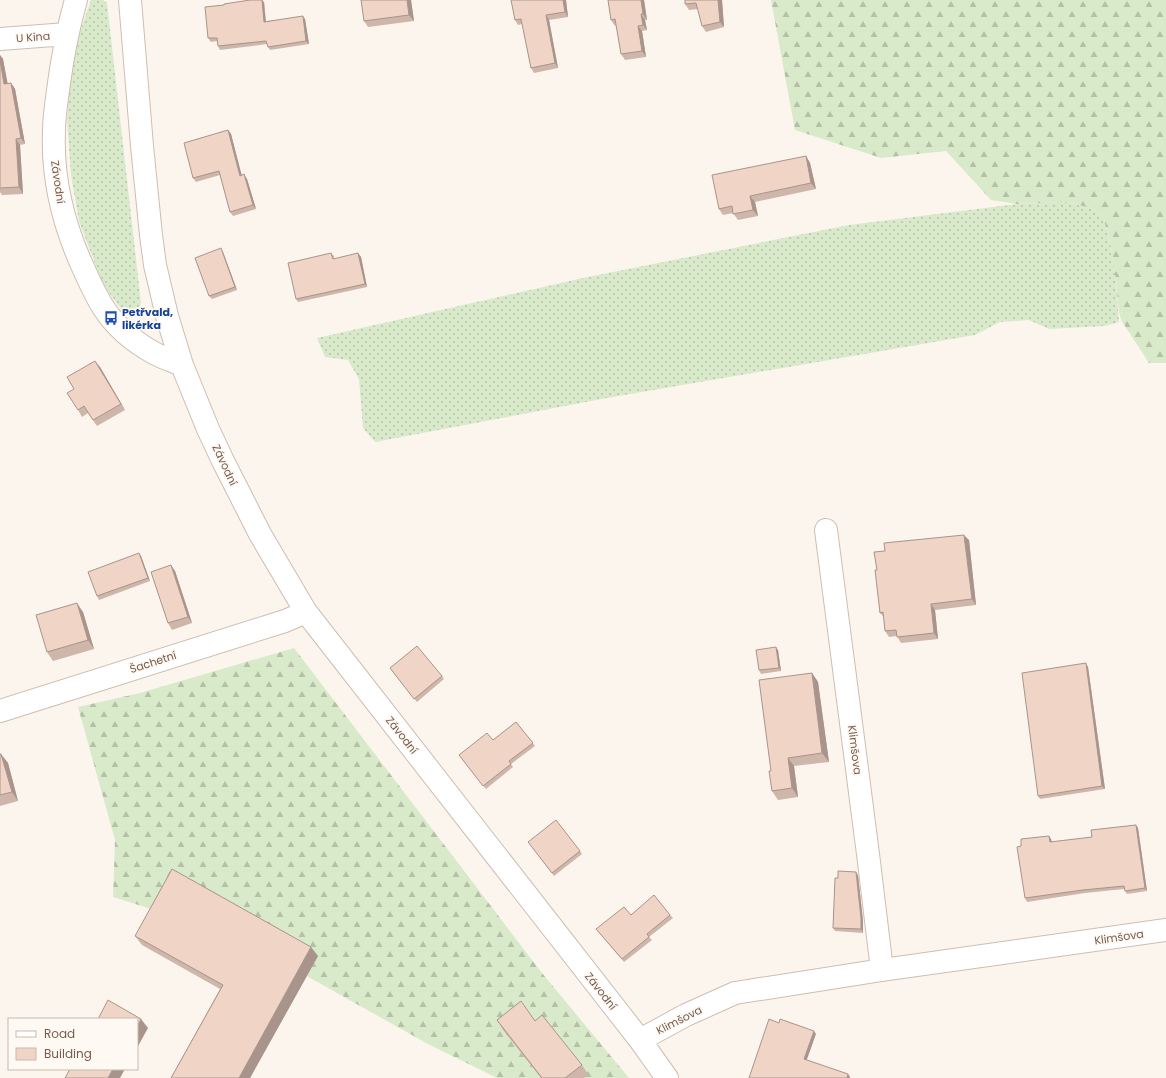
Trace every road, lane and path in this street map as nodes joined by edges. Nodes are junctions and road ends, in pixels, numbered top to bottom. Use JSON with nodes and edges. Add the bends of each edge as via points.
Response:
{"nodes":[{"id":1,"x":76,"y":0,"type":"edge"},
{"id":2,"x":130,"y":0,"type":"edge"},
{"id":3,"x":67,"y":34,"type":"junction"},
{"id":4,"x":0,"y":39,"type":"edge"},
{"id":5,"x":182,"y":365,"type":"junction"},
{"id":6,"x":826,"y":530,"type":"dead end"},
{"id":7,"x":306,"y":612,"type":"junction"},
{"id":8,"x":0,"y":711,"type":"edge"},
{"id":9,"x":1166,"y":930,"type":"edge"},
{"id":10,"x":882,"y":970,"type":"junction"},
{"id":11,"x":640,"y":1040,"type":"junction"},
{"id":12,"x":667,"y":1078,"type":"edge"}],
"edges":[{"from":1,"to":3,"type":"street","name":"Závodní"},
{"from":2,"to":5,"type":"street","name":"Závodní","via":[[155,265]]},
{"from":3,"to":4,"type":"street","name":"U Kina"},
{"from":3,"to":5,"type":"street","name":"Závodní","via":[[55,112],[54,154],[57,184],[68,231],[93,290],[111,318],[138,343]]},
{"from":5,"to":7,"type":"street","name":"Závodní","via":[[237,490]]},
{"from":6,"to":10,"type":"street","name":"Klimšova"},
{"from":7,"to":8,"type":"street","name":"Šachetní","via":[[285,621]]},
{"from":7,"to":11,"type":"street","name":"Závodní"},
{"from":9,"to":10,"type":"street","name":"Klimšova"},
{"from":10,"to":11,"type":"street","name":"Klimšova","via":[[735,993],[686,1015]]},
{"from":11,"to":12,"type":"street","name":"Závodní"}]}
